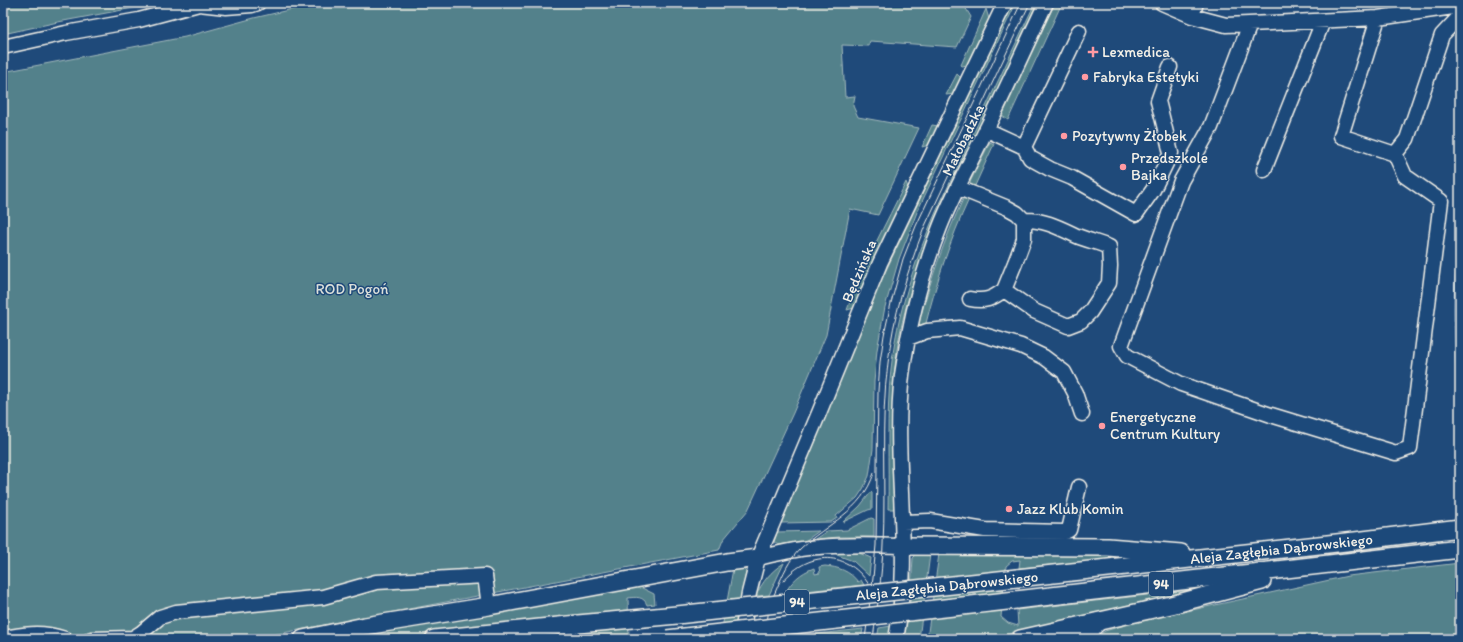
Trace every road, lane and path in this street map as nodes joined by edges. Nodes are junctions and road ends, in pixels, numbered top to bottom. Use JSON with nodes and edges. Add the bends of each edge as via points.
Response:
{"nodes":[{"id":1,"x":258,"y":3,"type":"edge"},
{"id":2,"x":1004,"y":3,"type":"edge"},
{"id":3,"x":1046,"y":3,"type":"edge"},
{"id":4,"x":1162,"y":3,"type":"edge"},
{"id":5,"x":1460,"y":6,"type":"edge"},
{"id":6,"x":1194,"y":9,"type":"edge"},
{"id":7,"x":1460,"y":16,"type":"edge"},
{"id":8,"x":1378,"y":18,"type":"junction"},
{"id":9,"x":1323,"y":21,"type":"junction"},
{"id":10,"x":1250,"y":24,"type":"junction"},
{"id":11,"x":1079,"y":31,"type":"dead end"},
{"id":12,"x":3,"y":47,"type":"edge"},
{"id":13,"x":1170,"y":67,"type":"dead end"},
{"id":14,"x":987,"y":130,"type":"junction"},
{"id":15,"x":1024,"y":148,"type":"junction"},
{"id":16,"x":1395,"y":154,"type":"junction"},
{"id":17,"x":1264,"y":170,"type":"dead end"},
{"id":18,"x":959,"y":188,"type":"junction"},
{"id":19,"x":1024,"y":220,"type":"junction"},
{"id":20,"x":1004,"y":290,"type":"junction"},
{"id":21,"x":970,"y":299,"type":"dead end"},
{"id":22,"x":908,"y":338,"type":"junction"},
{"id":23,"x":1082,"y":414,"type":"dead end"},
{"id":24,"x":1078,"y":493,"type":"dead end"},
{"id":25,"x":903,"y":522,"type":"junction"},
{"id":26,"x":1460,"y":528,"type":"edge"},
{"id":27,"x":902,"y":546,"type":"junction"},
{"id":28,"x":1460,"y":549,"type":"edge"},
{"id":29,"x":1219,"y":556,"type":"junction"},
{"id":30,"x":758,"y":558,"type":"junction"},
{"id":31,"x":1307,"y":567,"type":"junction"},
{"id":32,"x":489,"y":606,"type":"junction"},
{"id":33,"x":1098,"y":622,"type":"junction"},
{"id":34,"x":3,"y":638,"type":"edge"},
{"id":35,"x":65,"y":639,"type":"edge"},
{"id":36,"x":91,"y":639,"type":"edge"},
{"id":37,"x":303,"y":639,"type":"edge"},
{"id":38,"x":434,"y":639,"type":"edge"},
{"id":39,"x":667,"y":639,"type":"edge"},
{"id":40,"x":742,"y":639,"type":"edge"},
{"id":41,"x":896,"y":639,"type":"edge"},
{"id":42,"x":1020,"y":639,"type":"edge"},
{"id":43,"x":1081,"y":639,"type":"edge"}],
"edges":[{"from":1,"to":12,"type":"street","via":[[226,7],[199,4],[139,20]]},
{"from":2,"to":30,"type":"street","name":"Będzińska","via":[[880,263]]},
{"from":3,"to":14,"type":"street","name":"Małobądzka"},
{"from":4,"to":6,"type":"street"},
{"from":5,"to":8,"type":"street"},
{"from":6,"to":10,"type":"street","via":[[1226,25]]},
{"from":7,"to":16,"type":"street","via":[[1442,35],[1407,139]]},
{"from":8,"to":9,"type":"street"},
{"from":8,"to":16,"type":"street","via":[[1341,136]]},
{"from":9,"to":10,"type":"street"},
{"from":9,"to":17,"type":"street"},
{"from":10,"to":16,"type":"street","via":[[1211,127],[1181,181],[1121,346],[1127,356],[1181,384],[1272,415],[1396,453],[1410,448],[1441,201],[1405,176]]},
{"from":11,"to":15,"type":"street"},
{"from":13,"to":15,"type":"street","via":[[1158,101],[1171,153],[1153,190],[1136,214],[1030,158]]},
{"from":14,"to":15,"type":"street"},
{"from":14,"to":18,"type":"street","name":"Małobądzka"},
{"from":18,"to":19,"type":"street","via":[[1008,208]]},
{"from":18,"to":22,"type":"street","name":"Małobądzka","via":[[941,226],[918,295]]},
{"from":19,"to":20,"type":"street","via":[[1024,239]]},
{"from":19,"to":20,"type":"street","via":[[1058,227],[1109,247],[1109,283],[1090,312],[1081,321],[1068,326],[1034,311]]},
{"from":20,"to":21,"type":"street","via":[[995,297],[980,301]]},
{"from":22,"to":23,"type":"street","via":[[927,331],[960,328],[1021,346],[1044,357],[1064,372]]},
{"from":22,"to":25,"type":"street","via":[[899,413]]},
{"from":24,"to":25,"type":"street","via":[[1069,530],[1065,532],[985,530],[930,521]]},
{"from":25,"to":27,"type":"street"},
{"from":26,"to":29,"type":"main road","name":"Aleja Zagłębia Dąbrowskiego","number":"94"},
{"from":27,"to":29,"type":"main road","via":[[1108,547]]},
{"from":27,"to":30,"type":"street","via":[[819,547]]},
{"from":27,"to":41,"type":"street","via":[[903,574]]},
{"from":28,"to":31,"type":"main road","name":"Aleja Zagłębia Dąbrowskiego","number":"94"},
{"from":29,"to":38,"type":"main road","name":"Aleja Zagłębia Dąbrowskiego","number":"94","bridge":true,"via":[[677,616]]},
{"from":30,"to":32,"type":"main road"},
{"from":30,"to":40,"type":"street","name":"Będzińska","via":[[749,593]]},
{"from":31,"to":33,"type":"main road","via":[[1171,606]]},
{"from":31,"to":39,"type":"main road","name":"Aleja Zagłębia Dąbrowskiego","number":"94","bridge":true},
{"from":32,"to":36,"type":"street","via":[[486,572],[376,582],[323,597],[176,612],[160,617],[132,638]]},
{"from":32,"to":37,"type":"main road"},
{"from":33,"to":42,"type":"main road"},
{"from":33,"to":43,"type":"main road"},
{"from":34,"to":35,"type":"street","via":[[44,634]]}]}
